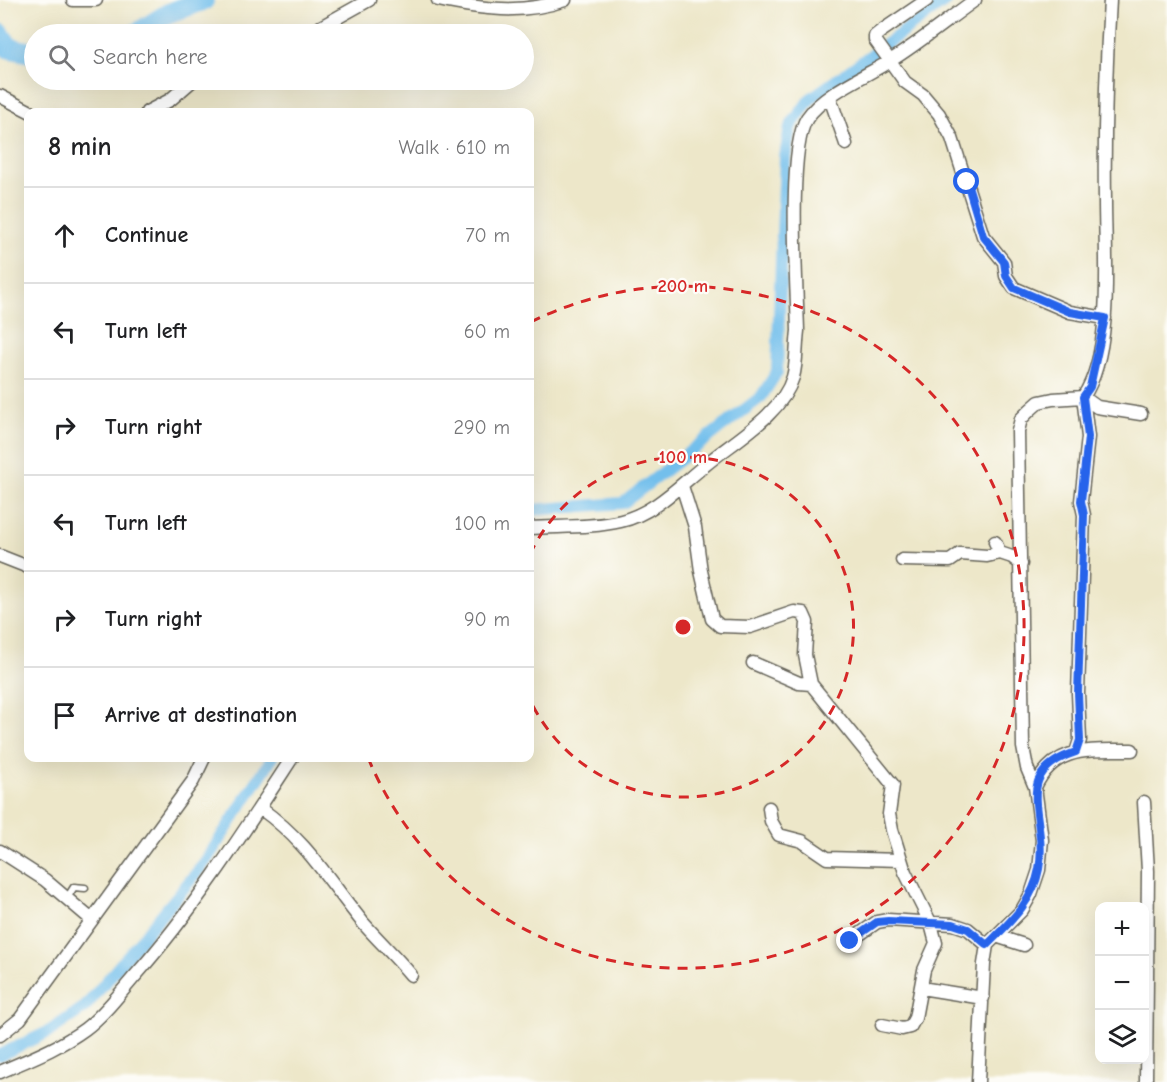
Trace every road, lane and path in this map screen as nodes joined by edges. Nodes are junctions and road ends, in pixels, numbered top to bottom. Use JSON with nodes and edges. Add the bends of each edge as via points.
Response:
{"nodes":[{"id":1,"x":73,"y":0,"type":"edge"},
{"id":2,"x":96,"y":0,"type":"edge"},
{"id":3,"x":369,"y":0,"type":"edge"},
{"id":4,"x":438,"y":0,"type":"edge"},
{"id":5,"x":565,"y":0,"type":"edge"},
{"id":6,"x":927,"y":0,"type":"edge"},
{"id":7,"x":975,"y":0,"type":"edge"},
{"id":8,"x":1110,"y":0,"type":"edge"},
{"id":9,"x":325,"y":24,"type":"edge"},
{"id":10,"x":889,"y":59,"type":"junction"},
{"id":11,"x":182,"y":90,"type":"edge"},
{"id":12,"x":0,"y":96,"type":"edge"},
{"id":13,"x":830,"y":98,"type":"junction"},
{"id":14,"x":24,"y":108,"type":"edge"},
{"id":15,"x":155,"y":108,"type":"edge"},
{"id":16,"x":846,"y":144,"type":"dead end"},
{"id":17,"x":1105,"y":318,"type":"junction"},
{"id":18,"x":1083,"y":397,"type":"junction"},
{"id":19,"x":1141,"y":414,"type":"dead end"},
{"id":20,"x":681,"y":486,"type":"junction"},
{"id":21,"x":534,"y":528,"type":"edge"},
{"id":22,"x":0,"y":556,"type":"edge"},
{"id":23,"x":902,"y":560,"type":"dead end"},
{"id":24,"x":1021,"y":564,"type":"junction"},
{"id":25,"x":24,"y":565,"type":"edge"},
{"id":26,"x":753,"y":663,"type":"dead end"},
{"id":27,"x":811,"y":684,"type":"junction"},
{"id":28,"x":1132,"y":750,"type":"dead end"},
{"id":29,"x":1076,"y":752,"type":"junction"},
{"id":30,"x":202,"y":762,"type":"edge"},
{"id":31,"x":289,"y":762,"type":"edge"},
{"id":32,"x":1035,"y":787,"type":"junction"},
{"id":33,"x":1144,"y":802,"type":"dead end"},
{"id":34,"x":260,"y":808,"type":"junction"},
{"id":35,"x":769,"y":808,"type":"dead end"},
{"id":36,"x":0,"y":851,"type":"edge"},
{"id":37,"x":901,"y":860,"type":"junction"},
{"id":38,"x":85,"y":888,"type":"dead end"},
{"id":39,"x":67,"y":898,"type":"junction"},
{"id":40,"x":92,"y":920,"type":"junction"},
{"id":41,"x":931,"y":924,"type":"junction"},
{"id":42,"x":992,"y":940,"type":"junction"},
{"id":43,"x":850,"y":941,"type":"dead end"},
{"id":44,"x":1024,"y":945,"type":"dead end"},
{"id":45,"x":411,"y":975,"type":"dead end"},
{"id":46,"x":921,"y":988,"type":"junction"},
{"id":47,"x":983,"y":998,"type":"junction"},
{"id":48,"x":882,"y":1025,"type":"dead end"},
{"id":49,"x":0,"y":1035,"type":"edge"},
{"id":50,"x":0,"y":1072,"type":"edge"},
{"id":51,"x":978,"y":1082,"type":"edge"},
{"id":52,"x":1146,"y":1082,"type":"edge"}],
"edges":[{"from":1,"to":2,"type":"street"},
{"from":3,"to":9,"type":"street"},
{"from":4,"to":5,"type":"street","via":[[493,10],[527,10]]},
{"from":6,"to":10,"type":"street","via":[[880,32],[875,40]]},
{"from":7,"to":10,"type":"street"},
{"from":8,"to":17,"type":"street"},
{"from":10,"to":13,"type":"street"},
{"from":10,"to":17,"type":"street","via":[[905,82],[923,95],[948,130],[983,236],[1004,262],[1006,276],[1014,288],[1070,312]]},
{"from":11,"to":15,"type":"street"},
{"from":12,"to":14,"type":"street"},
{"from":13,"to":16,"type":"street"},
{"from":13,"to":20,"type":"street","via":[[808,118],[800,136],[796,172],[798,331],[793,377],[782,398],[754,428]]},
{"from":17,"to":18,"type":"street","via":[[1090,387]]},
{"from":18,"to":19,"type":"street","via":[[1097,407]]},
{"from":18,"to":24,"type":"street","via":[[1039,402],[1021,419]]},
{"from":18,"to":29,"type":"street","via":[[1088,437],[1081,501],[1084,515],[1080,740]]},
{"from":20,"to":21,"type":"street","via":[[657,504],[621,521]]},
{"from":20,"to":27,"type":"street","via":[[695,527],[700,571],[712,619],[720,626],[750,627],[794,612],[803,613]]},
{"from":22,"to":25,"type":"street"},
{"from":23,"to":24,"type":"street","via":[[950,561],[960,554],[987,556],[997,547]]},
{"from":24,"to":32,"type":"street","via":[[1023,747]]},
{"from":26,"to":27,"type":"street","via":[[799,683]]},
{"from":27,"to":37,"type":"street","via":[[893,785],[889,814]]},
{"from":28,"to":29,"type":"street"},
{"from":29,"to":32,"type":"street","via":[[1055,759]]},
{"from":30,"to":40,"type":"street","via":[[193,781]]},
{"from":31,"to":34,"type":"street"},
{"from":32,"to":42,"type":"street","via":[[1042,840],[1039,870],[1022,910]]},
{"from":33,"to":52,"type":"street","via":[[1148,871]]},
{"from":34,"to":45,"type":"street","via":[[304,845],[365,925]]},
{"from":34,"to":50,"type":"street","via":[[197,900],[108,1007],[88,1027],[58,1047]]},
{"from":35,"to":37,"type":"street","via":[[779,835],[802,841],[827,858]]},
{"from":36,"to":39,"type":"street"},
{"from":37,"to":41,"type":"street"},
{"from":38,"to":39,"type":"lane","via":[[74,887]]},
{"from":39,"to":40,"type":"street"},
{"from":40,"to":49,"type":"street","via":[[20,1019]]},
{"from":41,"to":42,"type":"street","via":[[953,924]]},
{"from":41,"to":43,"type":"street","via":[[877,922]]},
{"from":41,"to":46,"type":"street","via":[[936,943]]},
{"from":42,"to":44,"type":"street"},
{"from":42,"to":47,"type":"street"},
{"from":46,"to":47,"type":"street"},
{"from":46,"to":48,"type":"street","via":[[910,1027]]},
{"from":47,"to":51,"type":"street"}]}
